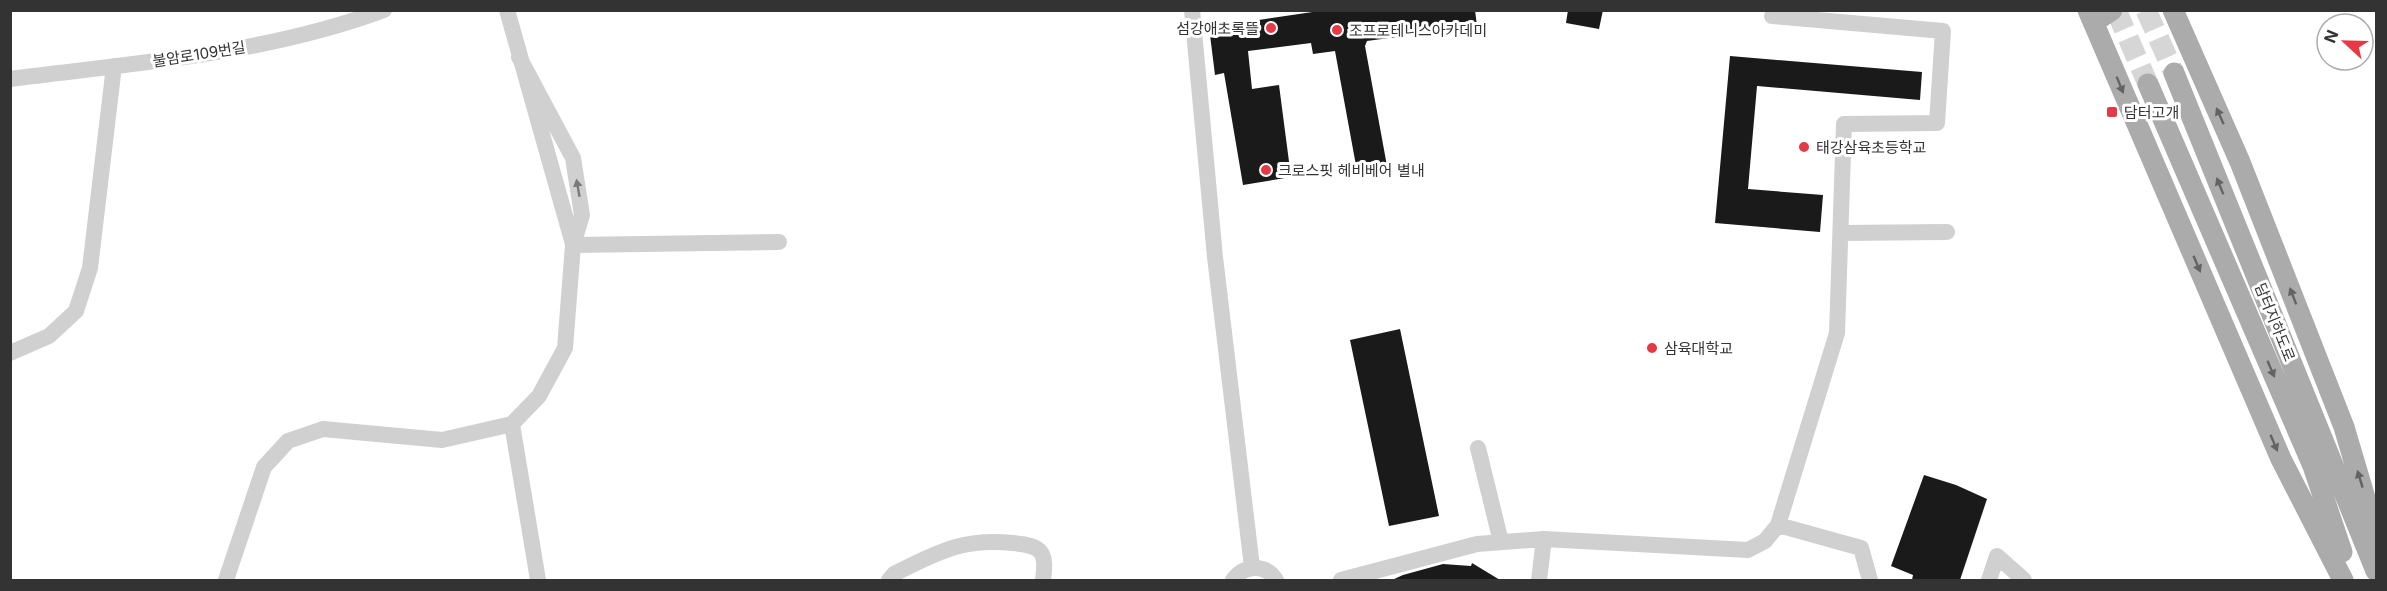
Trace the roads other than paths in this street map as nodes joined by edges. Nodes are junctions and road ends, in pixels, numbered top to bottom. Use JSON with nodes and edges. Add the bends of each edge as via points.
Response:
{"nodes":[{"id":1,"x":384,"y":10,"type":"edge"},
{"id":2,"x":507,"y":10,"type":"edge"},
{"id":3,"x":1196,"y":11,"type":"edge"},
{"id":4,"x":2170,"y":11,"type":"edge"},
{"id":5,"x":1772,"y":16,"type":"dead end"},
{"id":6,"x":2098,"y":16,"type":"edge"},
{"id":7,"x":519,"y":57,"type":"junction"},
{"id":8,"x":114,"y":66,"type":"junction"},
{"id":9,"x":2174,"y":73,"type":"tunnel mouth"},
{"id":10,"x":10,"y":79,"type":"edge"},
{"id":11,"x":2148,"y":84,"type":"tunnel mouth"},
{"id":12,"x":1947,"y":232,"type":"dead end"},
{"id":13,"x":1840,"y":233,"type":"junction"},
{"id":14,"x":778,"y":242,"type":"dead end"},
{"id":15,"x":573,"y":245,"type":"junction"},
{"id":16,"x":10,"y":353,"type":"edge"},
{"id":17,"x":512,"y":424,"type":"junction"},
{"id":18,"x":1478,"y":448,"type":"dead end"},
{"id":19,"x":1778,"y":525,"type":"junction"},
{"id":20,"x":2376,"y":536,"type":"edge"},
{"id":21,"x":1544,"y":539,"type":"junction"},
{"id":22,"x":1501,"y":542,"type":"junction"},
{"id":23,"x":1252,"y":567,"type":"junction"},
{"id":24,"x":2376,"y":571,"type":"edge"},
{"id":25,"x":230,"y":577,"type":"edge"},
{"id":26,"x":538,"y":580,"type":"edge"},
{"id":27,"x":889,"y":580,"type":"edge"},
{"id":28,"x":1043,"y":580,"type":"edge"},
{"id":29,"x":1233,"y":580,"type":"edge"},
{"id":30,"x":1276,"y":580,"type":"edge"},
{"id":31,"x":1341,"y":580,"type":"edge"},
{"id":32,"x":1539,"y":580,"type":"edge"},
{"id":33,"x":1870,"y":580,"type":"edge"},
{"id":34,"x":1989,"y":580,"type":"edge"},
{"id":35,"x":2024,"y":580,"type":"edge"},
{"id":36,"x":2343,"y":580,"type":"edge"},
{"id":37,"x":2352,"y":580,"type":"edge"}],
"edges":[{"from":1,"to":8,"type":"street","name":"불암로109번길","via":[[317,33],[223,52]]},
{"from":2,"to":7,"type":"street"},
{"from":3,"to":23,"type":"street","via":[[1215,257]]},
{"from":20,"to":4,"type":"main road","one_way":true,"via":[[2344,428],[2240,162]]},
{"from":5,"to":13,"type":"street","via":[[1943,31],[1937,123],[1844,124]]},
{"from":6,"to":36,"type":"main road","one_way":true,"via":[[2281,459]]},
{"from":7,"to":15,"type":"street"},
{"from":15,"to":7,"type":"street","one_way":true,"via":[[582,215],[573,158]]},
{"from":8,"to":10,"type":"street","name":"불암로109번길"},
{"from":8,"to":16,"type":"street","via":[[90,268],[76,311],[49,336]]},
{"from":24,"to":9,"type":"main road","name":"담터지하도로","one_way":true},
{"from":11,"to":37,"type":"main road","name":"담터지하도로","one_way":true,"via":[[2313,466]]},
{"from":12,"to":13,"type":"street"},
{"from":13,"to":19,"type":"street","via":[[1837,333]]},
{"from":14,"to":15,"type":"street"},
{"from":15,"to":17,"type":"street","via":[[565,348],[539,396]]},
{"from":17,"to":25,"type":"street","via":[[442,440],[323,429],[288,441],[264,467]]},
{"from":17,"to":26,"type":"street"},
{"from":18,"to":22,"type":"street"},
{"from":19,"to":21,"type":"street","via":[[1765,541],[1748,550]]},
{"from":19,"to":33,"type":"street","via":[[1861,548]]},
{"from":21,"to":22,"type":"street"},
{"from":21,"to":32,"type":"street"},
{"from":22,"to":31,"type":"street","via":[[1478,544]]},
{"from":23,"to":29,"type":"street"},
{"from":23,"to":30,"type":"street","via":[[1267,571]]},
{"from":27,"to":28,"type":"street","via":[[894,574],[955,546],[984,541],[1031,545],[1042,552]]},
{"from":34,"to":35,"type":"street","via":[[1996,556]]}]}
